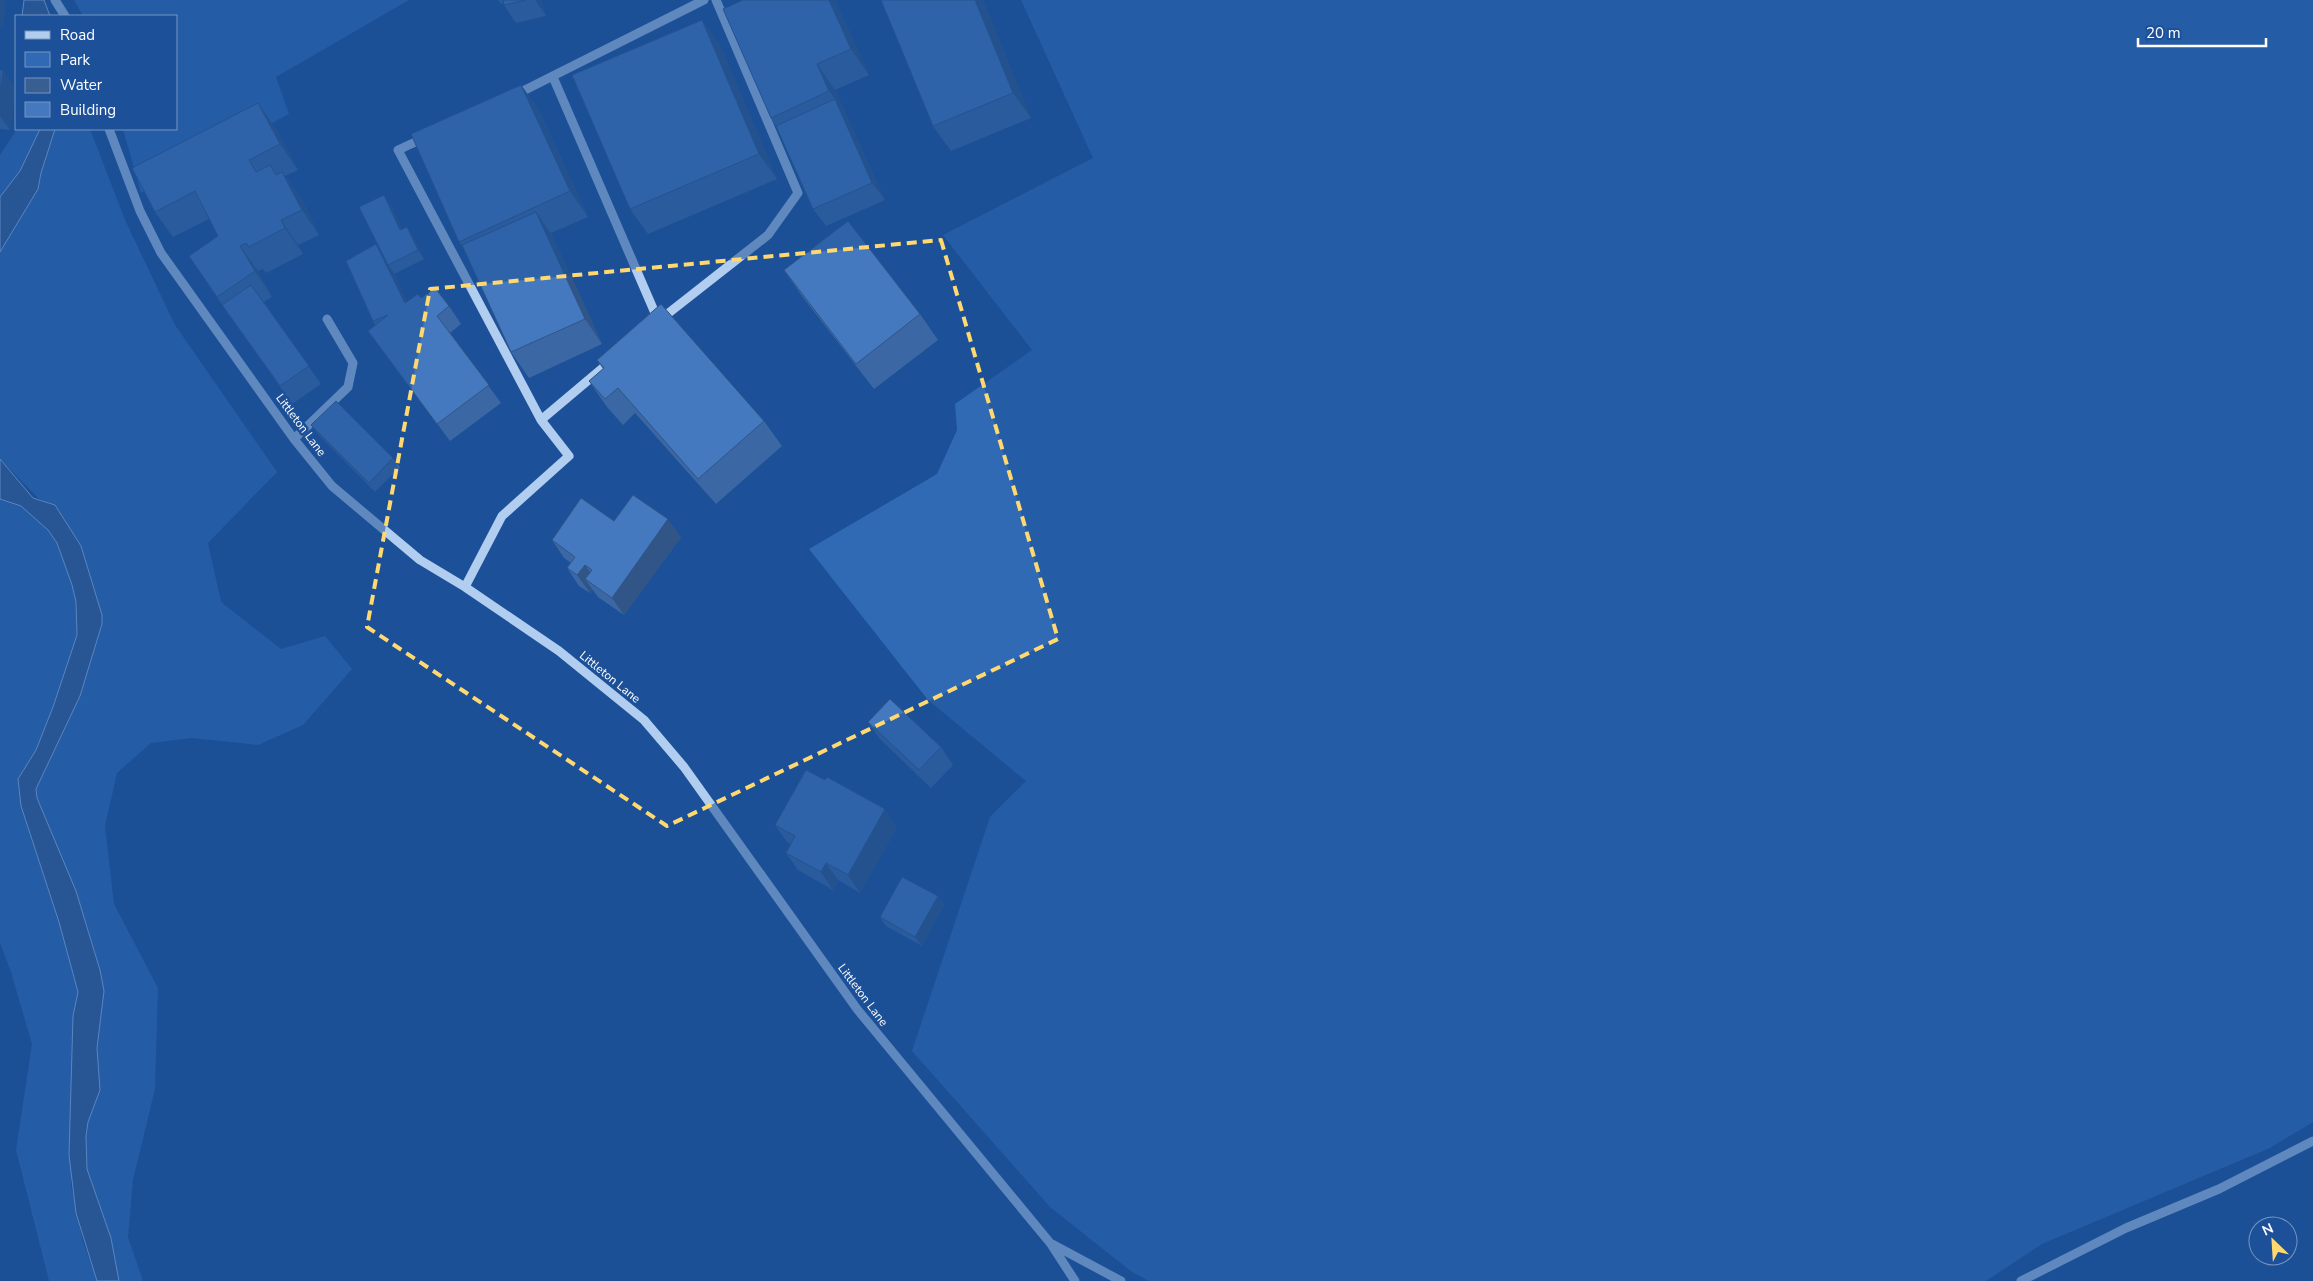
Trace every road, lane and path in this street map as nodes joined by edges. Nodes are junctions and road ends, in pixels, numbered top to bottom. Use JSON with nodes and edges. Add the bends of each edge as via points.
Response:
{"nodes":[{"id":1,"x":55,"y":0,"type":"edge"},
{"id":2,"x":704,"y":0,"type":"edge"},
{"id":3,"x":716,"y":0,"type":"edge"},
{"id":4,"x":64,"y":15,"type":"edge"},
{"id":5,"x":553,"y":77,"type":"junction"},
{"id":6,"x":510,"y":97,"type":"edge"},
{"id":7,"x":109,"y":130,"type":"edge"},
{"id":8,"x":433,"y":134,"type":"edge"},
{"id":9,"x":327,"y":319,"type":"dead end"},
{"id":10,"x":622,"y":352,"type":"edge"},
{"id":11,"x":541,"y":420,"type":"junction"},
{"id":12,"x":294,"y":439,"type":"junction"},
{"id":13,"x":465,"y":587,"type":"junction"},
{"id":14,"x":2313,"y":1141,"type":"edge"},
{"id":15,"x":1052,"y":1244,"type":"junction"},
{"id":16,"x":1075,"y":1281,"type":"edge"},
{"id":17,"x":1121,"y":1281,"type":"edge"},
{"id":18,"x":2021,"y":1281,"type":"edge"}],
"edges":[{"from":1,"to":4,"type":"street"},
{"from":2,"to":5,"type":"street"},
{"from":3,"to":5,"type":"street","via":[[798,193],[768,235],[655,324]]},
{"from":5,"to":6,"type":"street"},
{"from":7,"to":12,"type":"street","name":"Littleton Lane","via":[[140,211],[160,253]]},
{"from":8,"to":11,"type":"street","via":[[398,150]]},
{"from":9,"to":12,"type":"street","via":[[353,363],[348,387]]},
{"from":10,"to":11,"type":"street"},
{"from":11,"to":13,"type":"street","via":[[570,456],[502,516]]},
{"from":12,"to":13,"type":"street","name":"Littleton Lane","via":[[332,486],[420,560]]},
{"from":13,"to":15,"type":"street","name":"Littleton Lane","via":[[559,651],[644,720],[690,776],[857,1009]]},
{"from":14,"to":18,"type":"street","via":[[2219,1189],[2126,1228]]},
{"from":15,"to":16,"type":"street","name":"Littleton Lane"},
{"from":15,"to":17,"type":"street"}]}
